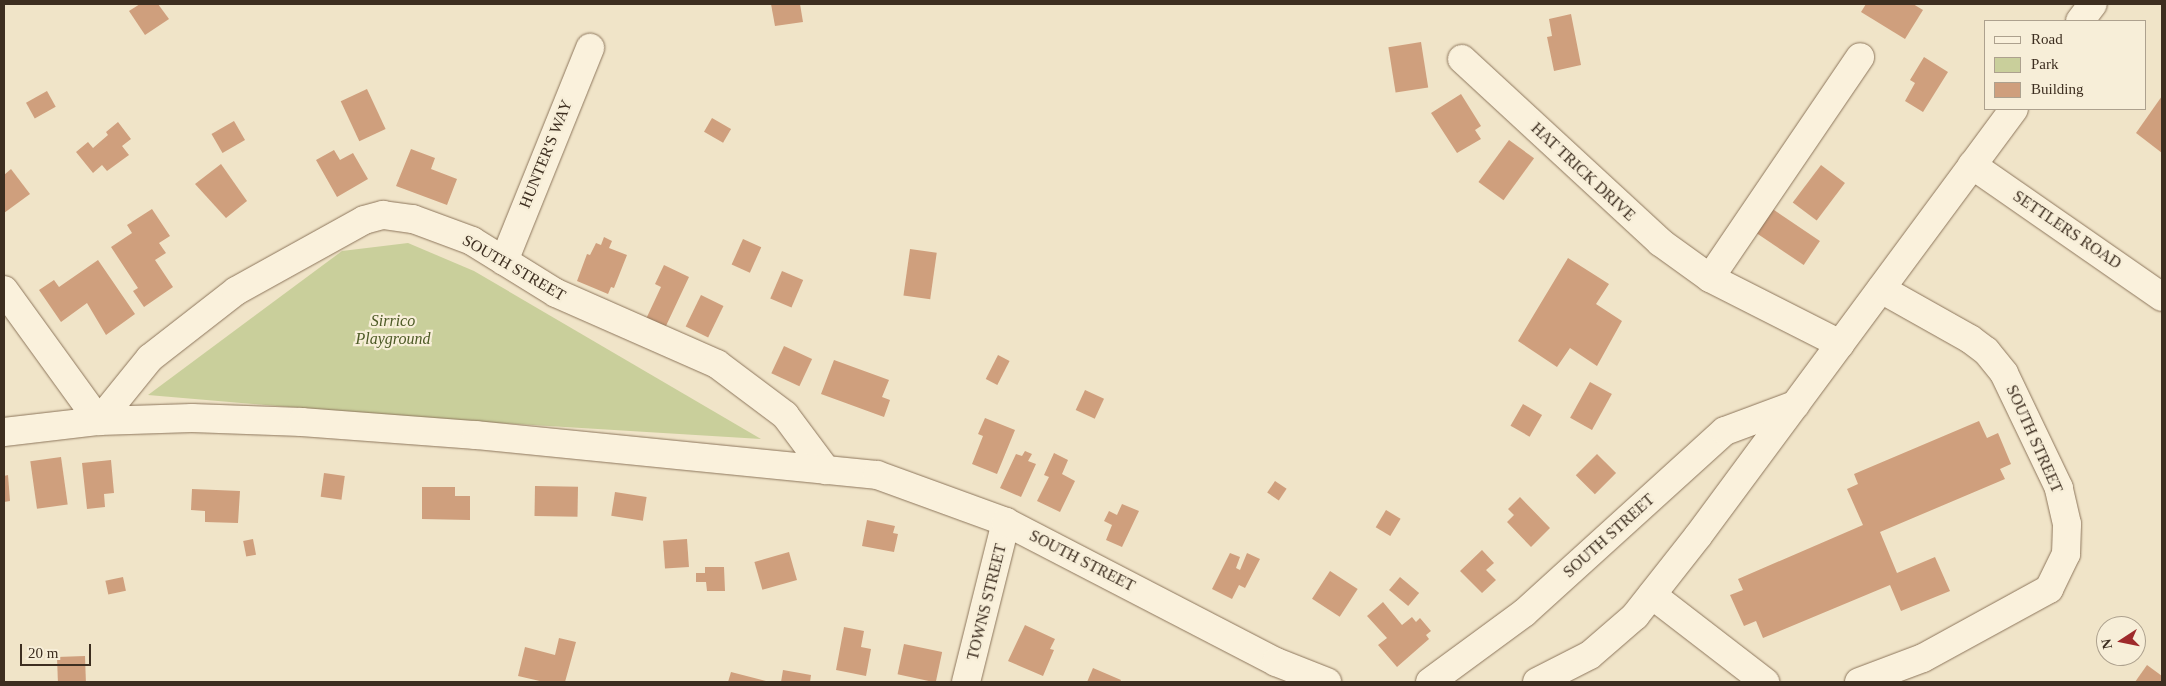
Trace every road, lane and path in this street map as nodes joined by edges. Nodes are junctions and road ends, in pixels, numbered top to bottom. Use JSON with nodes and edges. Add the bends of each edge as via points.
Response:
{"nodes":[{"id":1,"x":2093,"y":4,"type":"edge"},
{"id":2,"x":2081,"y":20,"type":"edge"},
{"id":3,"x":590,"y":48,"type":"dead end"},
{"id":4,"x":1860,"y":57,"type":"dead end"},
{"id":5,"x":1462,"y":59,"type":"dead end"},
{"id":6,"x":2013,"y":110,"type":"edge"},
{"id":7,"x":1972,"y":165,"type":"junction"},
{"id":8,"x":504,"y":261,"type":"junction"},
{"id":9,"x":1710,"y":278,"type":"junction"},
{"id":10,"x":1881,"y":289,"type":"junction"},
{"id":11,"x":4,"y":290,"type":"edge"},
{"id":12,"x":2162,"y":297,"type":"edge"},
{"id":13,"x":1840,"y":344,"type":"junction"},
{"id":14,"x":1795,"y":405,"type":"junction"},
{"id":15,"x":99,"y":421,"type":"junction"},
{"id":16,"x":4,"y":432,"type":"edge"},
{"id":17,"x":826,"y":470,"type":"junction"},
{"id":18,"x":1006,"y":522,"type":"junction"},
{"id":19,"x":1652,"y":595,"type":"junction"},
{"id":20,"x":966,"y":682,"type":"edge"},
{"id":21,"x":1327,"y":682,"type":"edge"},
{"id":22,"x":1430,"y":682,"type":"edge"},
{"id":23,"x":1537,"y":682,"type":"edge"},
{"id":24,"x":1765,"y":682,"type":"edge"},
{"id":25,"x":1859,"y":682,"type":"edge"}],
"edges":[{"from":1,"to":2,"type":"street"},
{"from":3,"to":8,"type":"street","name":"HUNTER'S WAY"},
{"from":4,"to":9,"type":"street"},
{"from":5,"to":9,"type":"street","name":"HAT TRICK DRIVE","via":[[1660,242]]},
{"from":6,"to":7,"type":"street"},
{"from":7,"to":10,"type":"street"},
{"from":7,"to":12,"type":"street","name":"SETTLERS ROAD"},
{"from":8,"to":15,"type":"street","name":"SOUTH STREET","via":[[472,241],[427,223],[383,215],[364,220],[236,291],[150,358]]},
{"from":8,"to":17,"type":"street","name":"SOUTH STREET","via":[[556,293],[717,364],[786,415]]},
{"from":9,"to":13,"type":"street","name":"HAT TRICK DRIVE"},
{"from":10,"to":13,"type":"street"},
{"from":10,"to":25,"type":"street","name":"SOUTH STREET","via":[[1970,339],[1986,351],[2004,373],[2058,488],[2067,524],[2066,554],[2049,589],[1923,658]]},
{"from":11,"to":15,"type":"street"},
{"from":13,"to":14,"type":"street"},
{"from":14,"to":19,"type":"street"},
{"from":14,"to":22,"type":"street","name":"SOUTH STREET","via":[[1725,431],[1524,613]]},
{"from":15,"to":16,"type":"street","name":"SOUTH STREET"},
{"from":15,"to":17,"type":"street","name":"SOUTH STREET","via":[[192,418],[302,422]]},
{"from":17,"to":18,"type":"street","name":"SOUTH STREET","via":[[877,475]]},
{"from":18,"to":20,"type":"street","name":"TOWNS STREET"},
{"from":18,"to":21,"type":"street","name":"SOUTH STREET","via":[[1276,662]]},
{"from":19,"to":23,"type":"street","via":[[1615,636],[1590,655]]},
{"from":19,"to":24,"type":"street"}]}
